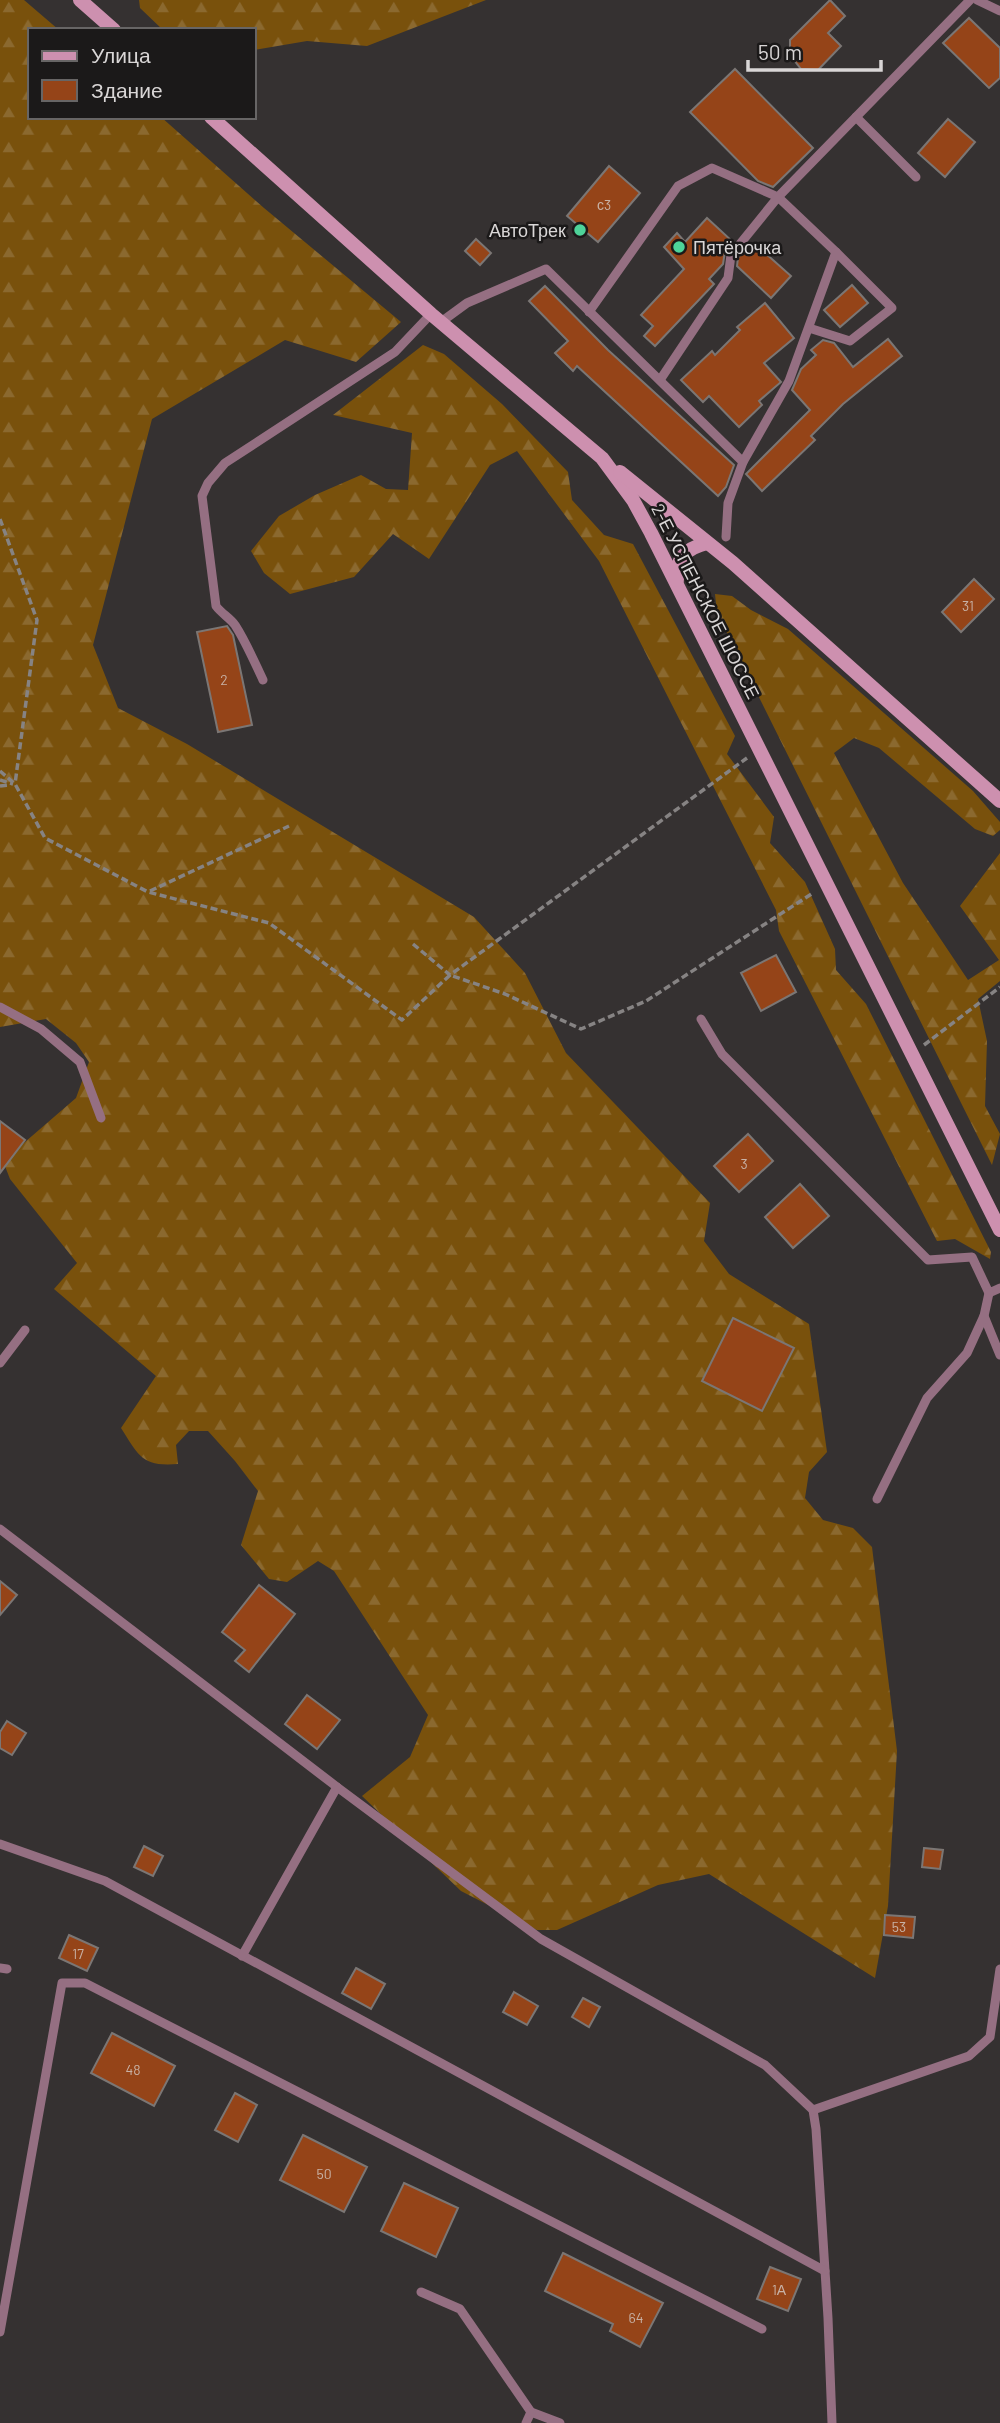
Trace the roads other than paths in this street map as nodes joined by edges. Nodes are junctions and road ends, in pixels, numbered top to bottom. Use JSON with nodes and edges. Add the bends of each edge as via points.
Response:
{"nodes":[{"id":1,"x":80,"y":0,"type":"edge"},
{"id":2,"x":970,"y":0,"type":"edge"},
{"id":3,"x":978,"y":0,"type":"edge"},
{"id":4,"x":1000,"y":11,"type":"edge"},
{"id":5,"x":112,"y":28,"type":"edge"},
{"id":6,"x":856,"y":117,"type":"junction"},
{"id":7,"x":213,"y":119,"type":"edge"},
{"id":8,"x":916,"y":177,"type":"dead end"},
{"id":9,"x":778,"y":197,"type":"junction"},
{"id":10,"x":836,"y":252,"type":"junction"},
{"id":11,"x":589,"y":312,"type":"junction"},
{"id":12,"x":436,"y":318,"type":"junction"},
{"id":13,"x":809,"y":327,"type":"junction"},
{"id":14,"x":660,"y":380,"type":"junction"},
{"id":15,"x":602,"y":458,"type":"junction"},
{"id":16,"x":743,"y":462,"type":"junction"},
{"id":17,"x":726,"y":537,"type":"dead end"},
{"id":18,"x":707,"y":543,"type":"junction"},
{"id":19,"x":679,"y":587,"type":"junction"},
{"id":20,"x":263,"y":680,"type":"dead end"},
{"id":21,"x":1000,"y":801,"type":"edge"},
{"id":22,"x":0,"y":1007,"type":"edge"},
{"id":23,"x":701,"y":1019,"type":"dead end"},
{"id":24,"x":101,"y":1118,"type":"dead end"},
{"id":25,"x":1000,"y":1230,"type":"edge"},
{"id":26,"x":1000,"y":1288,"type":"edge"},
{"id":27,"x":989,"y":1293,"type":"junction"},
{"id":28,"x":984,"y":1315,"type":"junction"},
{"id":29,"x":25,"y":1330,"type":"dead end"},
{"id":30,"x":1000,"y":1355,"type":"edge"},
{"id":31,"x":0,"y":1363,"type":"edge"},
{"id":32,"x":877,"y":1499,"type":"dead end"},
{"id":33,"x":0,"y":1529,"type":"edge"},
{"id":34,"x":337,"y":1787,"type":"junction"},
{"id":35,"x":0,"y":1844,"type":"edge"},
{"id":36,"x":242,"y":1956,"type":"junction"},
{"id":37,"x":1000,"y":1969,"type":"edge"},
{"id":38,"x":813,"y":2110,"type":"junction"},
{"id":39,"x":825,"y":2271,"type":"junction"},
{"id":40,"x":421,"y":2292,"type":"dead end"},
{"id":41,"x":762,"y":2329,"type":"dead end"},
{"id":42,"x":0,"y":2332,"type":"edge"},
{"id":43,"x":530,"y":2412,"type":"junction"},
{"id":44,"x":526,"y":2423,"type":"edge"},
{"id":45,"x":561,"y":2423,"type":"edge"},
{"id":46,"x":832,"y":2423,"type":"edge"}],
"edges":[{"from":1,"to":5,"type":"main road"},
{"from":2,"to":6,"type":"lane"},
{"from":3,"to":4,"type":"lane"},
{"from":6,"to":8,"type":"lane"},
{"from":6,"to":9,"type":"lane"},
{"from":7,"to":12,"type":"main road","name":"2-Е УСПЕНСКОЕ ШОССЕ"},
{"from":9,"to":10,"type":"lane"},
{"from":9,"to":11,"type":"lane","via":[[712,167],[678,186]]},
{"from":9,"to":14,"type":"lane","via":[[731,255],[728,278]]},
{"from":10,"to":13,"type":"lane"},
{"from":10,"to":13,"type":"lane","via":[[892,308],[850,341]]},
{"from":11,"to":12,"type":"lane","via":[[546,269]]},
{"from":11,"to":14,"type":"lane"},
{"from":12,"to":15,"type":"main road","name":"2-Е УСПЕНСКОЕ ШОССЕ"},
{"from":12,"to":20,"type":"lane","via":[[395,352],[225,463],[208,483],[202,496],[216,606],[244,639]]},
{"from":13,"to":16,"type":"lane","via":[[789,381]]},
{"from":14,"to":16,"type":"lane"},
{"from":15,"to":18,"type":"main road"},
{"from":15,"to":19,"type":"main road","name":"2-Е УСПЕНСКОЕ ШОССЕ","via":[[637,507]]},
{"from":16,"to":17,"type":"lane","via":[[728,503]]},
{"from":18,"to":19,"type":"main road","via":[[680,558]]},
{"from":18,"to":21,"type":"main road"},
{"from":19,"to":25,"type":"main road","name":"2-Е УСПЕНСКОЕ ШОССЕ"},
{"from":22,"to":24,"type":"lane","via":[[41,1029],[80,1062]]},
{"from":23,"to":27,"type":"lane","via":[[722,1054],[928,1260],[972,1257]]},
{"from":26,"to":27,"type":"lane"},
{"from":27,"to":28,"type":"lane"},
{"from":28,"to":30,"type":"lane"},
{"from":28,"to":32,"type":"lane","via":[[967,1353],[927,1398]]},
{"from":29,"to":31,"type":"lane"},
{"from":33,"to":34,"type":"lane"},
{"from":34,"to":36,"type":"lane"},
{"from":34,"to":38,"type":"lane","via":[[541,1938],[765,2065]]},
{"from":35,"to":36,"type":"lane","via":[[105,1881]]},
{"from":36,"to":39,"type":"lane"},
{"from":37,"to":38,"type":"lane","via":[[990,2037],[969,2056]]},
{"from":38,"to":39,"type":"lane"},
{"from":39,"to":46,"type":"lane"},
{"from":40,"to":43,"type":"lane","via":[[460,2309]]},
{"from":41,"to":42,"type":"lane","via":[[85,1983],[61,1983]]},
{"from":43,"to":44,"type":"lane"},
{"from":43,"to":45,"type":"lane"}]}
